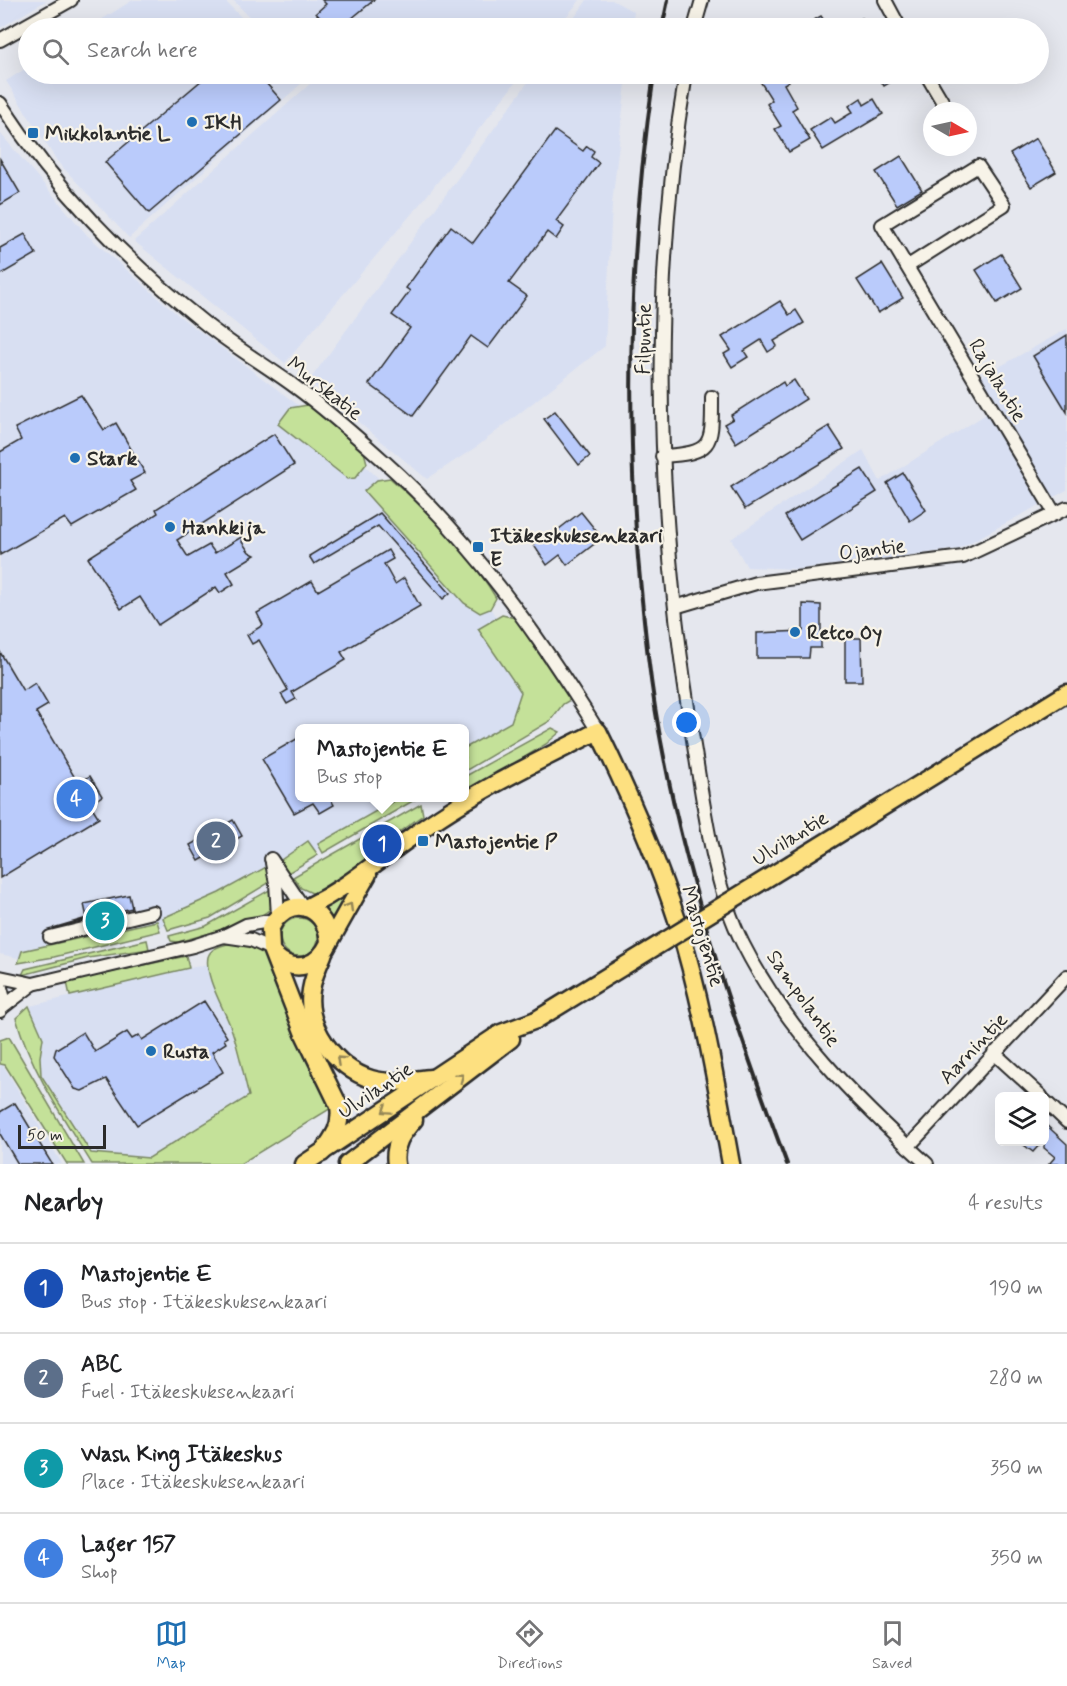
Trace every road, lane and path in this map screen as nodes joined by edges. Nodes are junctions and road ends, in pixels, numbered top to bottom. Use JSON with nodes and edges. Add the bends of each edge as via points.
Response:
{"nodes":[{"id":1,"x":70,"y":0,"type":"edge"},
{"id":2,"x":702,"y":0,"type":"edge"},
{"id":3,"x":885,"y":0,"type":"edge"},
{"id":4,"x":38,"y":18,"type":"edge"},
{"id":5,"x":697,"y":18,"type":"edge"},
{"id":6,"x":895,"y":18,"type":"edge"},
{"id":7,"x":18,"y":30,"type":"edge"},
{"id":8,"x":0,"y":40,"type":"edge"},
{"id":9,"x":685,"y":84,"type":"edge"},
{"id":10,"x":932,"y":84,"type":"edge"},
{"id":11,"x":943,"y":102,"type":"edge"},
{"id":12,"x":0,"y":103,"type":"edge"},
{"id":13,"x":908,"y":266,"type":"junction"},
{"id":14,"x":712,"y":397,"type":"dead end"},
{"id":15,"x":662,"y":456,"type":"junction"},
{"id":16,"x":1067,"y":508,"type":"edge"},
{"id":17,"x":1055,"y":514,"type":"junction"},
{"id":18,"x":675,"y":607,"type":"junction"},
{"id":19,"x":1067,"y":693,"type":"edge"},
{"id":20,"x":598,"y":731,"type":"junction"},
{"id":21,"x":469,"y":802,"type":"edge"},
{"id":22,"x":469,"y":802,"type":"edge"},
{"id":23,"x":369,"y":871,"type":"junction"},
{"id":24,"x":305,"y":907,"type":"junction"},
{"id":25,"x":153,"y":912,"type":"dead end"},
{"id":26,"x":276,"y":918,"type":"junction"},
{"id":27,"x":224,"y":936,"type":"junction"},
{"id":28,"x":50,"y":937,"type":"dead end"},
{"id":29,"x":326,"y":949,"type":"junction"},
{"id":30,"x":273,"y":952,"type":"junction"},
{"id":31,"x":1067,"y":976,"type":"edge"},
{"id":32,"x":0,"y":977,"type":"edge"},
{"id":33,"x":0,"y":984,"type":"edge"},
{"id":34,"x":33,"y":984,"type":"junction"},
{"id":35,"x":1,"y":1010,"type":"edge"},
{"id":36,"x":536,"y":1020,"type":"junction"},
{"id":37,"x":994,"y":1053,"type":"junction"},
{"id":38,"x":435,"y":1077,"type":"junction"},
{"id":39,"x":1037,"y":1092,"type":"edge"},
{"id":40,"x":436,"y":1095,"type":"junction"},
{"id":41,"x":1049,"y":1105,"type":"edge"},
{"id":42,"x":1067,"y":1122,"type":"edge"},
{"id":43,"x":908,"y":1147,"type":"junction"},
{"id":44,"x":322,"y":1153,"type":"junction"},
{"id":45,"x":303,"y":1164,"type":"edge"},
{"id":46,"x":347,"y":1164,"type":"edge"},
{"id":47,"x":396,"y":1164,"type":"edge"},
{"id":48,"x":731,"y":1164,"type":"edge"},
{"id":49,"x":927,"y":1164,"type":"edge"}],
"edges":[{"from":1,"to":4,"type":"street"},
{"from":2,"to":5,"type":"street"},
{"from":3,"to":6,"type":"street"},
{"from":7,"to":8,"type":"street"},
{"from":9,"to":15,"type":"street","name":"Filpuntie","via":[[666,252]]},
{"from":10,"to":11,"type":"street"},
{"from":12,"to":20,"type":"street","name":"Murskatie","via":[[27,145],[86,216],[134,264],[204,323],[297,388],[384,461],[449,526],[512,604]]},
{"from":13,"to":13,"type":"street","name":"Rajalantie","via":[[882,225],[978,166],[1004,205]]},
{"from":13,"to":17,"type":"street","name":"Rajalantie"},
{"from":14,"to":15,"type":"street","via":[[712,436],[707,444],[683,455]]},
{"from":15,"to":18,"type":"street","name":"Filpuntie"},
{"from":16,"to":17,"type":"street","name":"Ojantie"},
{"from":17,"to":18,"type":"street","name":"Ojantie","via":[[963,557],[756,583]]},
{"from":18,"to":43,"type":"street","name":"Sampolantie","via":[[700,786],[731,916],[784,1011],[827,1064]]},
{"from":19,"to":36,"type":"main road","name":"Ulvilantie","bridge":true},
{"from":20,"to":22,"type":"main road"},
{"from":20,"to":48,"type":"main road","name":"Mastojentie","via":[[642,825],[677,921],[704,1023]]},
{"from":21,"to":23,"type":"main road","via":[[413,835]]},
{"from":23,"to":24,"type":"main road","via":[[338,892]]},
{"from":29,"to":23,"type":"main road","one_way":true},
{"from":24,"to":26,"type":"main road","via":[[293,908]]},
{"from":24,"to":26,"type":"street","via":[[271,859]]},
{"from":24,"to":29,"type":"main road","via":[[324,921]]},
{"from":25,"to":28,"type":"street"},
{"from":26,"to":27,"type":"street","via":[[246,925]]},
{"from":26,"to":30,"type":"main road","via":[[270,929]]},
{"from":27,"to":30,"type":"street","via":[[251,940]]},
{"from":27,"to":34,"type":"street"},
{"from":29,"to":30,"type":"main road","via":[[317,961],[300,967],[282,962]]},
{"from":38,"to":29,"type":"main road","one_way":true,"via":[[391,1083],[371,1079],[342,1064],[319,1033],[310,1004],[315,974]]},
{"from":30,"to":44,"type":"main road","via":[[304,1034],[339,1106],[341,1118],[336,1134]]},
{"from":31,"to":37,"type":"street","name":"Aarnintie"},
{"from":32,"to":34,"type":"street"},
{"from":33,"to":35,"type":"street","via":[[4,999]]},
{"from":34,"to":35,"type":"street"},
{"from":36,"to":38,"type":"main road","name":"Ulvilantie","via":[[501,1033]]},
{"from":40,"to":36,"type":"main road","name":"Ulvilantie","one_way":true},
{"from":37,"to":39,"type":"street"},
{"from":37,"to":43,"type":"street","name":"Aarnintie"},
{"from":38,"to":44,"type":"main road","name":"Ulvilantie","one_way":true},
{"from":40,"to":46,"type":"main road","name":"Ulvilantie"},
{"from":40,"to":47,"type":"main road","via":[[402,1134],[396,1147]]},
{"from":41,"to":42,"type":"street"},
{"from":43,"to":49,"type":"street","name":"Sampolantie"},
{"from":44,"to":45,"type":"main road","name":"Ulvilantie"}]}
